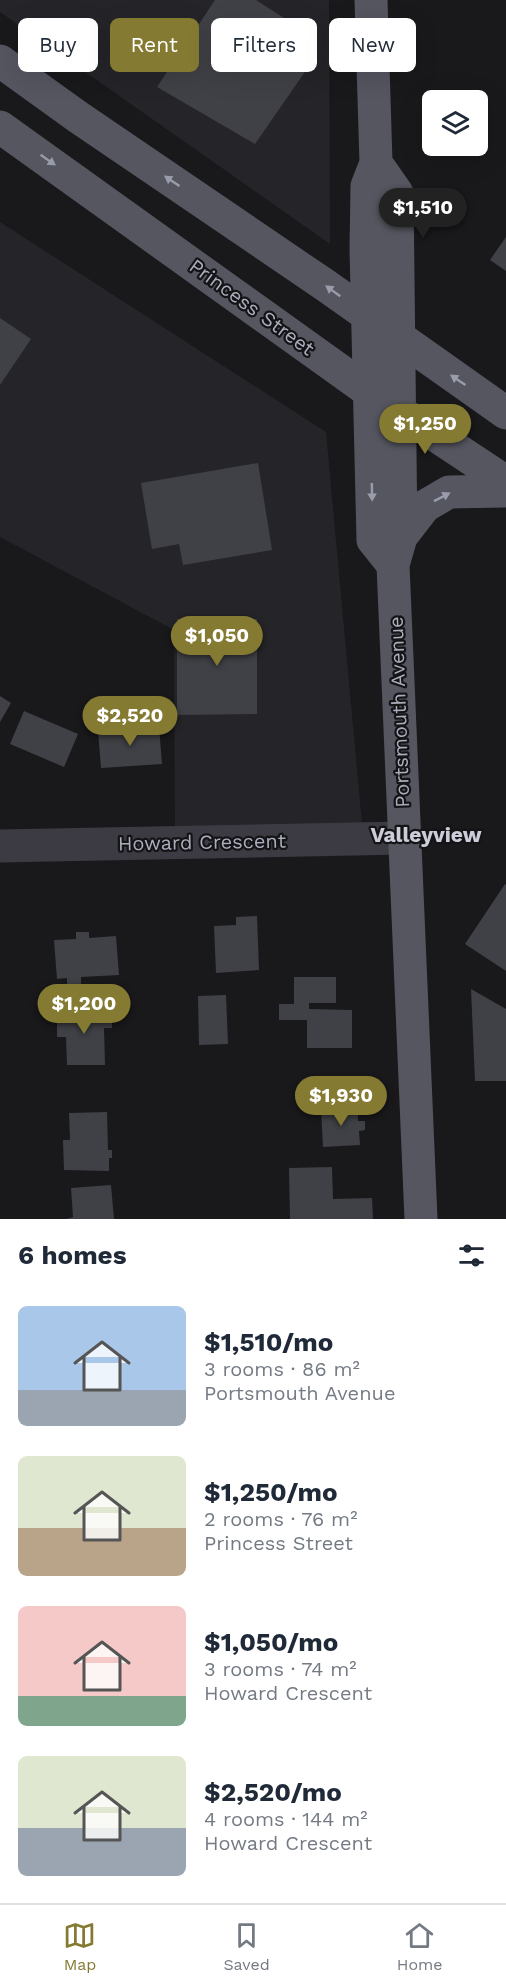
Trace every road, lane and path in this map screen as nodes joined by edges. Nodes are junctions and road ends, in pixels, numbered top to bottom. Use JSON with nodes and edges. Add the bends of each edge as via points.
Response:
{"nodes":[{"id":1,"x":371,"y":0,"type":"edge"},
{"id":2,"x":0,"y":61,"type":"edge"},
{"id":3,"x":0,"y":127,"type":"edge"},
{"id":4,"x":376,"y":163,"type":"junction"},
{"id":5,"x":368,"y":316,"type":"junction"},
{"id":6,"x":398,"y":338,"type":"junction"},
{"id":7,"x":370,"y":392,"type":"junction"},
{"id":8,"x":399,"y":411,"type":"junction"},
{"id":9,"x":506,"y":413,"type":"edge"},
{"id":10,"x":506,"y":482,"type":"edge"},
{"id":11,"x":506,"y":491,"type":"edge"},
{"id":12,"x":397,"y":551,"type":"junction"},
{"id":13,"x":404,"y":838,"type":"junction"},
{"id":14,"x":0,"y":846,"type":"edge"},
{"id":15,"x":421,"y":1219,"type":"edge"}],
"edges":[{"from":1,"to":4,"type":"main road"},
{"from":5,"to":2,"type":"main road","one_way":true},
{"from":3,"to":7,"type":"main road","name":"Princess Street","one_way":true},
{"from":4,"to":5,"type":"main road","via":[[367,186]]},
{"from":4,"to":6,"type":"main road","name":"Portsmouth Avenue","via":[[397,194]]},
{"from":5,"to":6,"type":"main road"},
{"from":5,"to":7,"type":"main road"},
{"from":6,"to":8,"type":"main road","name":"Portsmouth Avenue"},
{"from":9,"to":6,"type":"main road","one_way":true},
{"from":7,"to":8,"type":"main road","name":"Princess Street"},
{"from":7,"to":12,"type":"main road","one_way":true,"via":[[373,540]]},
{"from":8,"to":10,"type":"main road","name":"Princess Street"},
{"from":8,"to":12,"type":"main road","name":"Portsmouth Avenue"},
{"from":12,"to":11,"type":"main road","one_way":true,"via":[[425,506],[449,492]]},
{"from":12,"to":13,"type":"main road","name":"Portsmouth Avenue"},
{"from":13,"to":14,"type":"street","name":"Howard Crescent"},
{"from":13,"to":15,"type":"main road","name":"Portsmouth Avenue"}]}
